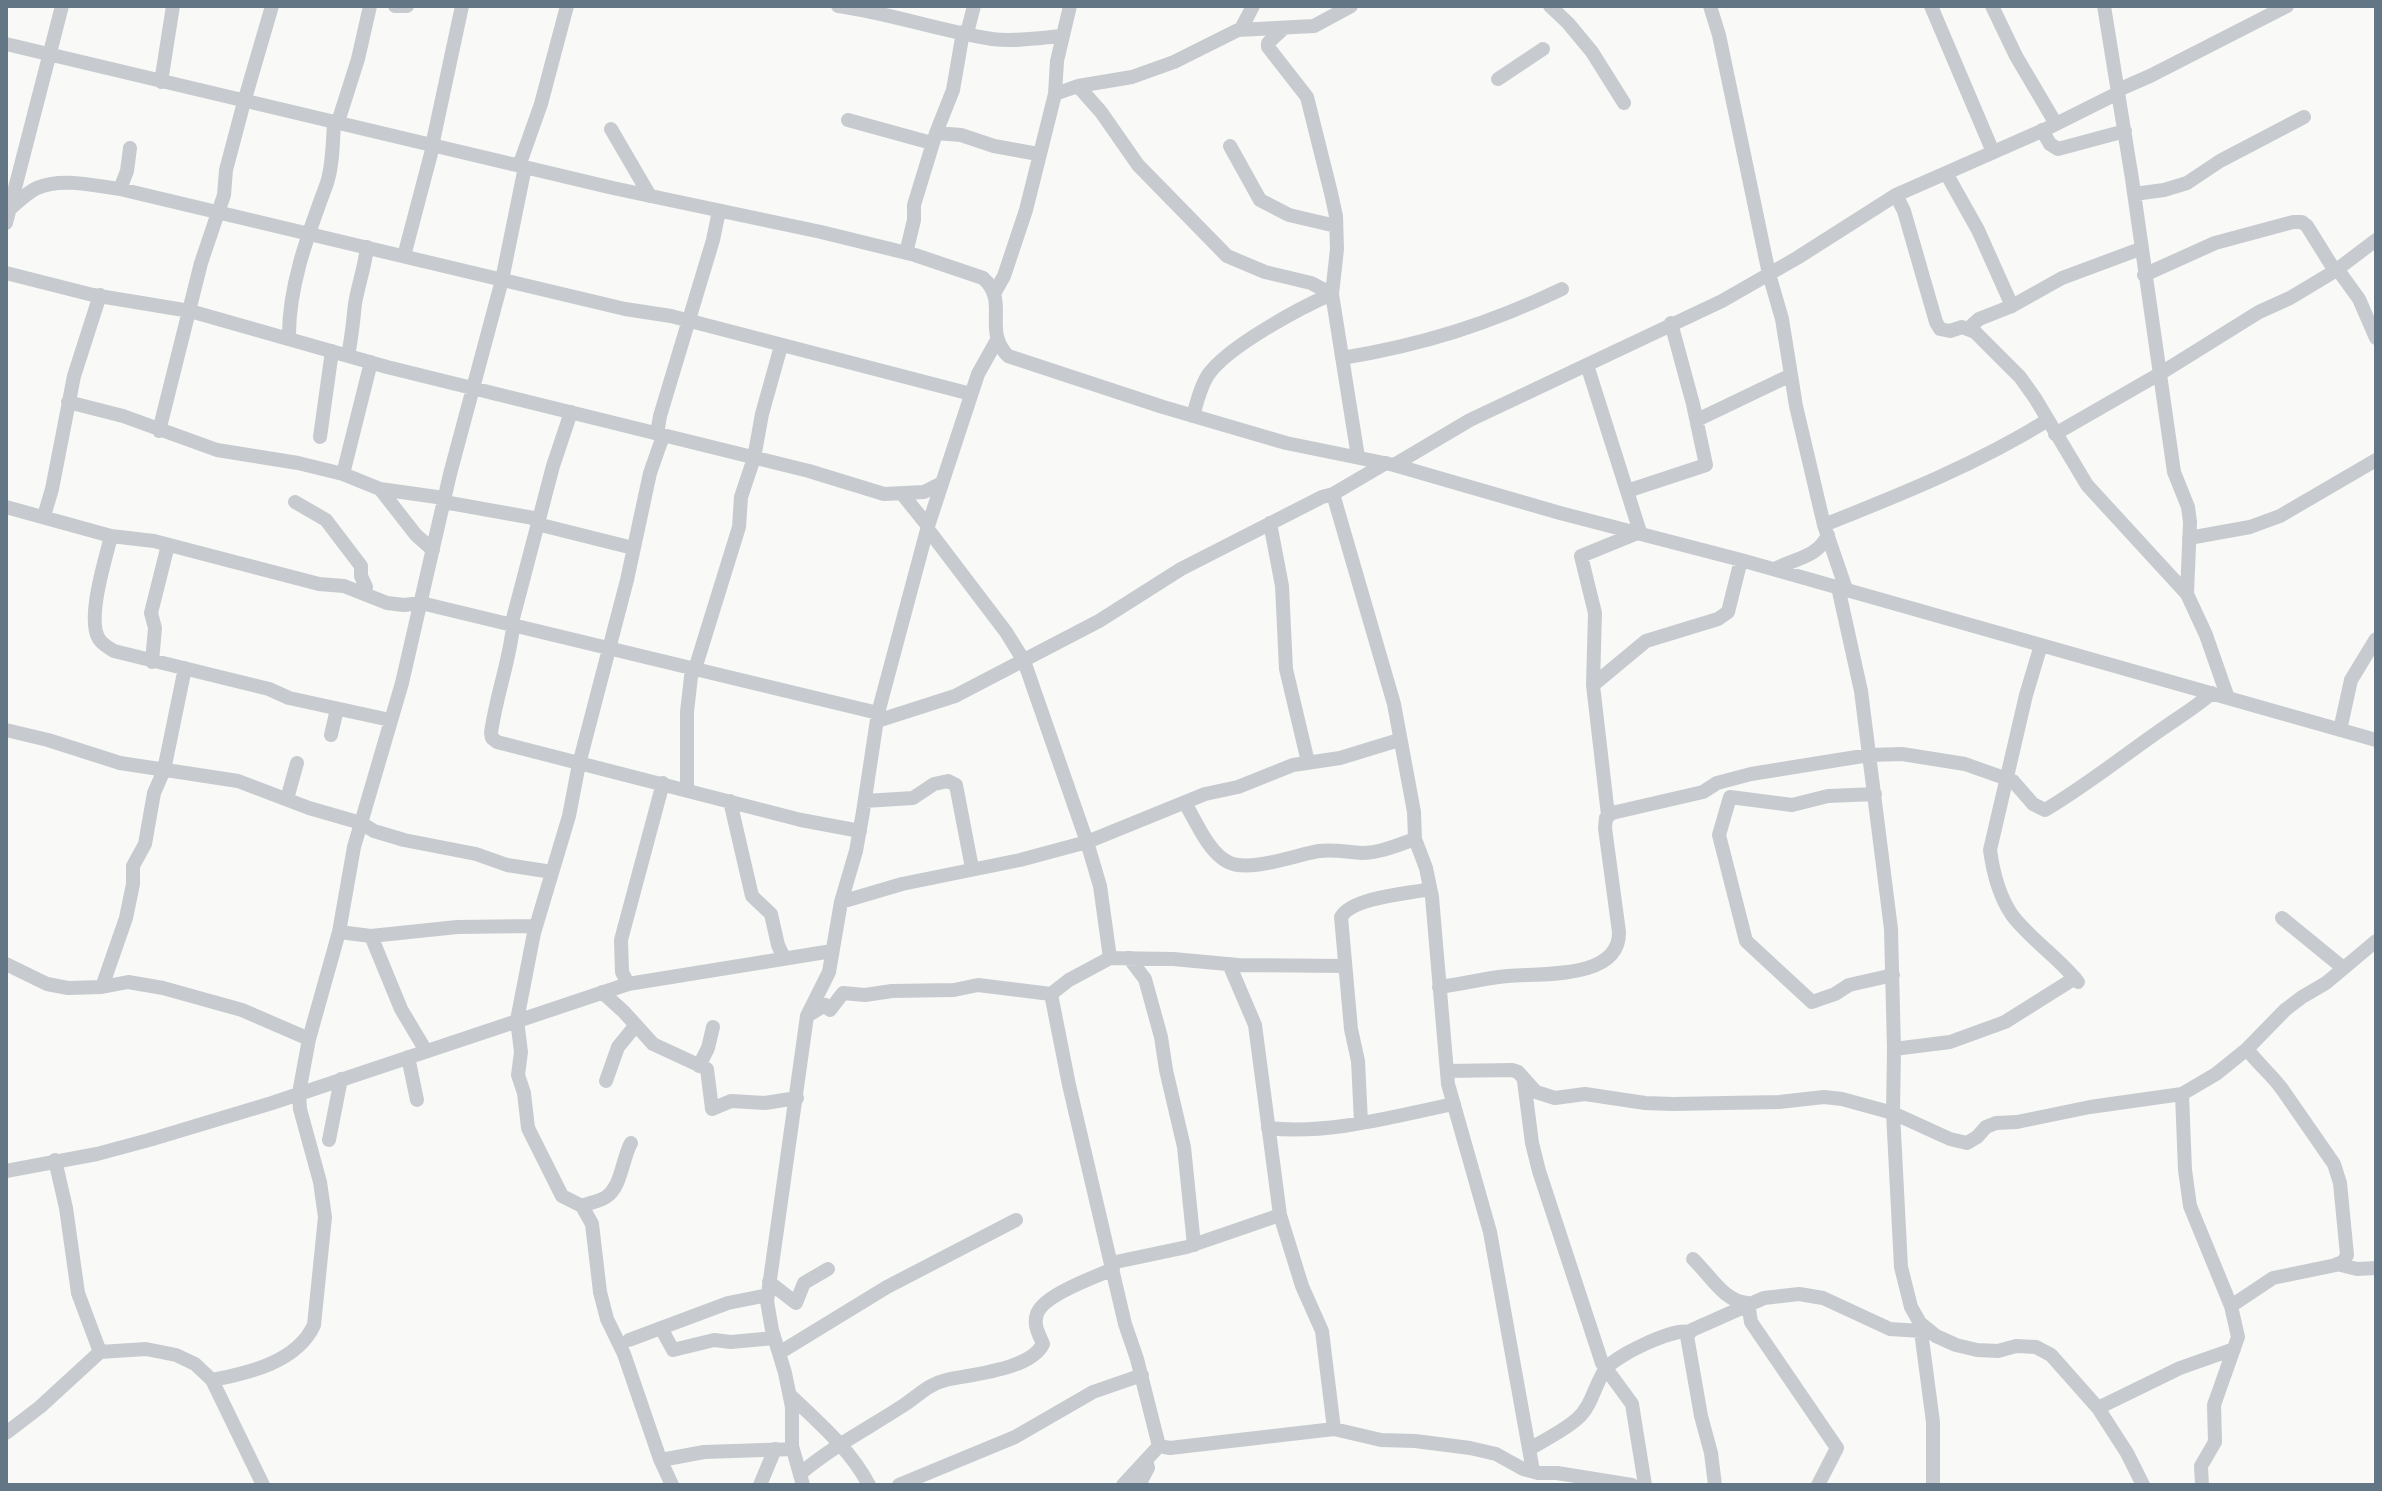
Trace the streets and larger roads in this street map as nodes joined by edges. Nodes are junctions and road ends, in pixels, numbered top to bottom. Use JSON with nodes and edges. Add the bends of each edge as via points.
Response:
{"nodes":[{"id":1,"x":62,"y":6,"type":"edge"},
{"id":2,"x":173,"y":6,"type":"edge"},
{"id":3,"x":272,"y":6,"type":"edge"},
{"id":4,"x":370,"y":6,"type":"edge"},
{"id":5,"x":395,"y":6,"type":"edge"},
{"id":6,"x":407,"y":6,"type":"edge"},
{"id":7,"x":462,"y":6,"type":"edge"},
{"id":8,"x":567,"y":6,"type":"edge"},
{"id":9,"x":838,"y":6,"type":"edge"},
{"id":10,"x":974,"y":6,"type":"edge"},
{"id":11,"x":1070,"y":6,"type":"edge"},
{"id":12,"x":1253,"y":6,"type":"edge"},
{"id":13,"x":1351,"y":6,"type":"edge"},
{"id":14,"x":1550,"y":6,"type":"edge"},
{"id":15,"x":1710,"y":6,"type":"edge"},
{"id":16,"x":1931,"y":6,"type":"edge"},
{"id":17,"x":1992,"y":6,"type":"edge"},
{"id":18,"x":2104,"y":6,"type":"edge"},
{"id":19,"x":2282,"y":7,"type":"edge"},
{"id":20,"x":874,"y":8,"type":"edge"},
{"id":21,"x":907,"y":12,"type":"edge"},
{"id":22,"x":1241,"y":29,"type":"junction"},
{"id":23,"x":1283,"y":29,"type":"junction"},
{"id":24,"x":965,"y":33,"type":"junction"},
{"id":25,"x":1061,"y":36,"type":"junction"},
{"id":26,"x":6,"y":44,"type":"edge"},
{"id":27,"x":1543,"y":49,"type":"dead end"},
{"id":28,"x":49,"y":55,"type":"junction"},
{"id":29,"x":1498,"y":79,"type":"dead end"},
{"id":30,"x":161,"y":82,"type":"junction"},
{"id":31,"x":1078,"y":86,"type":"junction"},
{"id":32,"x":2118,"y":91,"type":"junction"},
{"id":33,"x":1055,"y":94,"type":"junction"},
{"id":34,"x":244,"y":102,"type":"junction"},
{"id":35,"x":1624,"y":103,"type":"dead end"},
{"id":36,"x":2304,"y":117,"type":"dead end"},
{"id":37,"x":848,"y":120,"type":"dead end"},
{"id":38,"x":336,"y":121,"type":"junction"},
{"id":39,"x":2049,"y":127,"type":"junction"},
{"id":40,"x":611,"y":129,"type":"dead end"},
{"id":41,"x":2125,"y":131,"type":"junction"},
{"id":42,"x":932,"y":137,"type":"junction"},
{"id":43,"x":433,"y":146,"type":"junction"},
{"id":44,"x":1230,"y":146,"type":"dead end"},
{"id":45,"x":130,"y":148,"type":"dead end"},
{"id":46,"x":1993,"y":152,"type":"junction"},
{"id":47,"x":1038,"y":154,"type":"junction"},
{"id":48,"x":6,"y":157,"type":"edge"},
{"id":49,"x":22,"y":160,"type":"junction"},
{"id":50,"x":522,"y":166,"type":"junction"},
{"id":51,"x":1946,"y":173,"type":"junction"},
{"id":52,"x":120,"y":189,"type":"junction"},
{"id":53,"x":2134,"y":194,"type":"junction"},
{"id":54,"x":1896,"y":195,"type":"junction"},
{"id":55,"x":650,"y":196,"type":"junction"},
{"id":56,"x":11,"y":208,"type":"junction"},
{"id":57,"x":218,"y":211,"type":"junction"},
{"id":58,"x":719,"y":211,"type":"junction"},
{"id":59,"x":6,"y":223,"type":"edge"},
{"id":60,"x":1336,"y":226,"type":"junction"},
{"id":61,"x":310,"y":234,"type":"junction"},
{"id":62,"x":2376,"y":240,"type":"edge"},
{"id":63,"x":367,"y":247,"type":"junction"},
{"id":64,"x":2140,"y":249,"type":"junction"},
{"id":65,"x":906,"y":253,"type":"junction"},
{"id":66,"x":404,"y":256,"type":"junction"},
{"id":67,"x":2336,"y":270,"type":"junction"},
{"id":68,"x":6,"y":273,"type":"edge"},
{"id":69,"x":1769,"y":274,"type":"junction"},
{"id":70,"x":2144,"y":275,"type":"junction"},
{"id":71,"x":502,"y":280,"type":"junction"},
{"id":72,"x":1562,"y":289,"type":"dead end"},
{"id":73,"x":995,"y":292,"type":"junction"},
{"id":74,"x":1332,"y":294,"type":"junction"},
{"id":75,"x":100,"y":295,"type":"junction"},
{"id":76,"x":2012,"y":306,"type":"junction"},
{"id":77,"x":190,"y":311,"type":"junction"},
{"id":78,"x":690,"y":322,"type":"junction"},
{"id":79,"x":1671,"y":323,"type":"junction"},
{"id":80,"x":1968,"y":329,"type":"junction"},
{"id":81,"x":2376,"y":338,"type":"edge"},
{"id":82,"x":289,"y":339,"type":"junction"},
{"id":83,"x":997,"y":340,"type":"junction"},
{"id":84,"x":781,"y":346,"type":"junction"},
{"id":85,"x":332,"y":351,"type":"junction"},
{"id":86,"x":348,"y":355,"type":"junction"},
{"id":87,"x":1342,"y":358,"type":"junction"},
{"id":88,"x":371,"y":362,"type":"junction"},
{"id":89,"x":1587,"y":365,"type":"junction"},
{"id":90,"x":2161,"y":373,"type":"junction"},
{"id":91,"x":1791,"y":375,"type":"junction"},
{"id":92,"x":475,"y":387,"type":"junction"},
{"id":93,"x":971,"y":394,"type":"junction"},
{"id":94,"x":68,"y":402,"type":"junction"},
{"id":95,"x":571,"y":412,"type":"junction"},
{"id":96,"x":1193,"y":416,"type":"junction"},
{"id":97,"x":1697,"y":420,"type":"junction"},
{"id":98,"x":2048,"y":420,"type":"junction"},
{"id":99,"x":159,"y":431,"type":"junction"},
{"id":100,"x":2055,"y":434,"type":"junction"},
{"id":101,"x":660,"y":435,"type":"junction"},
{"id":102,"x":320,"y":437,"type":"dead end"},
{"id":103,"x":1358,"y":457,"type":"junction"},
{"id":104,"x":754,"y":458,"type":"junction"},
{"id":105,"x":2376,"y":460,"type":"edge"},
{"id":106,"x":1390,"y":464,"type":"junction"},
{"id":107,"x":343,"y":474,"type":"junction"},
{"id":108,"x":942,"y":483,"type":"junction"},
{"id":109,"x":380,"y":489,"type":"junction"},
{"id":110,"x":1627,"y":491,"type":"junction"},
{"id":111,"x":1333,"y":494,"type":"junction"},
{"id":112,"x":903,"y":495,"type":"junction"},
{"id":113,"x":444,"y":500,"type":"junction"},
{"id":114,"x":295,"y":502,"type":"dead end"},
{"id":115,"x":6,"y":507,"type":"edge"},
{"id":116,"x":44,"y":516,"type":"junction"},
{"id":117,"x":538,"y":522,"type":"junction"},
{"id":118,"x":1270,"y":523,"type":"junction"},
{"id":119,"x":927,"y":527,"type":"junction"},
{"id":120,"x":1826,"y":530,"type":"junction"},
{"id":121,"x":1640,"y":532,"type":"junction"},
{"id":122,"x":111,"y":536,"type":"junction"},
{"id":123,"x":2189,"y":538,"type":"junction"},
{"id":124,"x":168,"y":545,"type":"junction"},
{"id":125,"x":633,"y":548,"type":"junction"},
{"id":126,"x":433,"y":550,"type":"junction"},
{"id":127,"x":1741,"y":560,"type":"junction"},
{"id":128,"x":1775,"y":569,"type":"junction"},
{"id":129,"x":1842,"y":588,"type":"junction"},
{"id":130,"x":364,"y":593,"type":"junction"},
{"id":131,"x":2187,"y":594,"type":"junction"},
{"id":132,"x":421,"y":603,"type":"junction"},
{"id":133,"x":512,"y":626,"type":"junction"},
{"id":134,"x":2376,"y":639,"type":"edge"},
{"id":135,"x":2041,"y":645,"type":"junction"},
{"id":136,"x":608,"y":649,"type":"junction"},
{"id":137,"x":1024,"y":661,"type":"junction"},
{"id":138,"x":152,"y":662,"type":"junction"},
{"id":139,"x":185,"y":668,"type":"junction"},
{"id":140,"x":694,"y":669,"type":"junction"},
{"id":141,"x":1593,"y":685,"type":"junction"},
{"id":142,"x":2212,"y":693,"type":"junction"},
{"id":143,"x":2228,"y":698,"type":"junction"},
{"id":144,"x":337,"y":709,"type":"junction"},
{"id":145,"x":878,"y":717,"type":"junction"},
{"id":146,"x":390,"y":720,"type":"junction"},
{"id":147,"x":6,"y":730,"type":"edge"},
{"id":148,"x":2340,"y":730,"type":"junction"},
{"id":149,"x":331,"y":735,"type":"dead end"},
{"id":150,"x":1399,"y":740,"type":"junction"},
{"id":151,"x":2376,"y":740,"type":"edge"},
{"id":152,"x":1869,"y":755,"type":"junction"},
{"id":153,"x":1308,"y":762,"type":"junction"},
{"id":154,"x":297,"y":763,"type":"dead end"},
{"id":155,"x":579,"y":764,"type":"junction"},
{"id":156,"x":164,"y":770,"type":"junction"},
{"id":157,"x":2005,"y":778,"type":"junction"},
{"id":158,"x":663,"y":783,"type":"junction"},
{"id":159,"x":687,"y":789,"type":"junction"},
{"id":160,"x":1875,"y":794,"type":"junction"},
{"id":161,"x":287,"y":799,"type":"junction"},
{"id":162,"x":730,"y":801,"type":"junction"},
{"id":163,"x":865,"y":801,"type":"junction"},
{"id":164,"x":1185,"y":803,"type":"junction"},
{"id":165,"x":1608,"y":815,"type":"junction"},
{"id":166,"x":361,"y":823,"type":"junction"},
{"id":167,"x":860,"y":831,"type":"junction"},
{"id":168,"x":1415,"y":839,"type":"junction"},
{"id":169,"x":1087,"y":842,"type":"junction"},
{"id":170,"x":972,"y":868,"type":"junction"},
{"id":171,"x":552,"y":872,"type":"junction"},
{"id":172,"x":1430,"y":889,"type":"junction"},
{"id":173,"x":841,"y":902,"type":"junction"},
{"id":174,"x":2282,"y":918,"type":"dead end"},
{"id":175,"x":536,"y":926,"type":"junction"},
{"id":176,"x":339,"y":932,"type":"junction"},
{"id":177,"x":371,"y":936,"type":"junction"},
{"id":178,"x":2376,"y":941,"type":"edge"},
{"id":179,"x":832,"y":951,"type":"junction"},
{"id":180,"x":784,"y":958,"type":"junction"},
{"id":181,"x":1110,"y":958,"type":"junction"},
{"id":182,"x":1129,"y":958,"type":"junction"},
{"id":183,"x":6,"y":964,"type":"edge"},
{"id":184,"x":1229,"y":964,"type":"junction"},
{"id":185,"x":1345,"y":966,"type":"junction"},
{"id":186,"x":2342,"y":967,"type":"junction"},
{"id":187,"x":1893,"y":975,"type":"junction"},
{"id":188,"x":628,"y":984,"type":"junction"},
{"id":189,"x":102,"y":987,"type":"junction"},
{"id":190,"x":1439,"y":987,"type":"junction"},
{"id":191,"x":602,"y":992,"type":"junction"},
{"id":192,"x":1051,"y":994,"type":"junction"},
{"id":193,"x":807,"y":1016,"type":"junction"},
{"id":194,"x":517,"y":1020,"type":"junction"},
{"id":195,"x":636,"y":1025,"type":"junction"},
{"id":196,"x":713,"y":1027,"type":"dead end"},
{"id":197,"x":309,"y":1039,"type":"junction"},
{"id":198,"x":1894,"y":1049,"type":"junction"},
{"id":199,"x":2247,"y":1049,"type":"junction"},
{"id":200,"x":426,"y":1051,"type":"junction"},
{"id":201,"x":408,"y":1057,"type":"junction"},
{"id":202,"x":699,"y":1066,"type":"junction"},
{"id":203,"x":1447,"y":1071,"type":"junction"},
{"id":204,"x":341,"y":1079,"type":"junction"},
{"id":205,"x":1523,"y":1079,"type":"junction"},
{"id":206,"x":606,"y":1081,"type":"dead end"},
{"id":207,"x":299,"y":1093,"type":"junction"},
{"id":208,"x":2182,"y":1094,"type":"junction"},
{"id":209,"x":797,"y":1098,"type":"junction"},
{"id":210,"x":417,"y":1100,"type":"dead end"},
{"id":211,"x":1454,"y":1104,"type":"junction"},
{"id":212,"x":1893,"y":1113,"type":"junction"},
{"id":213,"x":1361,"y":1122,"type":"junction"},
{"id":214,"x":1268,"y":1128,"type":"junction"},
{"id":215,"x":329,"y":1140,"type":"dead end"},
{"id":216,"x":631,"y":1143,"type":"dead end"},
{"id":217,"x":55,"y":1160,"type":"junction"},
{"id":218,"x":6,"y":1171,"type":"edge"},
{"id":219,"x":582,"y":1206,"type":"junction"},
{"id":220,"x":1280,"y":1215,"type":"junction"},
{"id":221,"x":1016,"y":1220,"type":"dead end"},
{"id":222,"x":1194,"y":1245,"type":"junction"},
{"id":223,"x":1693,"y":1259,"type":"dead end"},
{"id":224,"x":2337,"y":1264,"type":"junction"},
{"id":225,"x":1112,"y":1266,"type":"junction"},
{"id":226,"x":2376,"y":1268,"type":"edge"},
{"id":227,"x":828,"y":1269,"type":"dead end"},
{"id":228,"x":769,"y":1289,"type":"junction"},
{"id":229,"x":1748,"y":1303,"type":"junction"},
{"id":230,"x":2231,"y":1306,"type":"junction"},
{"id":231,"x":1921,"y":1327,"type":"junction"},
{"id":232,"x":661,"y":1328,"type":"junction"},
{"id":233,"x":1689,"y":1332,"type":"junction"},
{"id":234,"x":629,"y":1340,"type":"dead end"},
{"id":235,"x":777,"y":1345,"type":"junction"},
{"id":236,"x":2234,"y":1349,"type":"junction"},
{"id":237,"x":100,"y":1352,"type":"junction"},
{"id":238,"x":1605,"y":1370,"type":"junction"},
{"id":239,"x":1142,"y":1375,"type":"junction"},
{"id":240,"x":212,"y":1380,"type":"junction"},
{"id":241,"x":790,"y":1395,"type":"junction"},
{"id":242,"x":2098,"y":1408,"type":"junction"},
{"id":243,"x":1334,"y":1429,"type":"junction"},
{"id":244,"x":6,"y":1433,"type":"edge"},
{"id":245,"x":841,"y":1444,"type":"junction"},
{"id":246,"x":1159,"y":1446,"type":"junction"},
{"id":247,"x":775,"y":1449,"type":"junction"},
{"id":248,"x":793,"y":1449,"type":"junction"},
{"id":249,"x":1529,"y":1449,"type":"junction"},
{"id":250,"x":1146,"y":1459,"type":"junction"},
{"id":251,"x":661,"y":1460,"type":"junction"},
{"id":252,"x":1533,"y":1471,"type":"junction"},
{"id":253,"x":802,"y":1479,"type":"edge"},
{"id":254,"x":1556,"y":1479,"type":"edge"},
{"id":255,"x":263,"y":1485,"type":"edge"},
{"id":256,"x":672,"y":1485,"type":"edge"},
{"id":257,"x":760,"y":1485,"type":"edge"},
{"id":258,"x":869,"y":1485,"type":"edge"},
{"id":259,"x":899,"y":1485,"type":"edge"},
{"id":260,"x":1123,"y":1485,"type":"edge"},
{"id":261,"x":1142,"y":1485,"type":"edge"},
{"id":262,"x":1632,"y":1485,"type":"edge"},
{"id":263,"x":1645,"y":1485,"type":"edge"},
{"id":264,"x":1715,"y":1485,"type":"edge"},
{"id":265,"x":1818,"y":1485,"type":"edge"},
{"id":266,"x":1933,"y":1485,"type":"edge"},
{"id":267,"x":2143,"y":1485,"type":"edge"},
{"id":268,"x":2202,"y":1485,"type":"edge"}],
"edges":[{"from":1,"to":28,"type":"street"},
{"from":2,"to":30,"type":"street"},
{"from":3,"to":34,"type":"street"},
{"from":4,"to":38,"type":"street"},
{"from":5,"to":6,"type":"street"},
{"from":7,"to":43,"type":"street"},
{"from":8,"to":50,"type":"street"},
{"from":9,"to":20,"type":"street"},
{"from":10,"to":24,"type":"street"},
{"from":11,"to":25,"type":"street"},
{"from":12,"to":22,"type":"street"},
{"from":13,"to":23,"type":"street","via":[[1314,26]]},
{"from":14,"to":35,"type":"street","via":[[1592,52]]},
{"from":15,"to":69,"type":"street"},
{"from":16,"to":46,"type":"street"},
{"from":17,"to":39,"type":"street"},
{"from":18,"to":32,"type":"street"},
{"from":19,"to":32,"type":"street"},
{"from":20,"to":21,"type":"street"},
{"from":21,"to":24,"type":"street"},
{"from":22,"to":23,"type":"street"},
{"from":22,"to":31,"type":"street","via":[[1132,77]]},
{"from":23,"to":60,"type":"street","via":[[1268,47],[1311,107]]},
{"from":24,"to":25,"type":"street","via":[[1022,40]]},
{"from":24,"to":42,"type":"street","via":[[953,90]]},
{"from":25,"to":33,"type":"street"},
{"from":26,"to":28,"type":"street"},
{"from":27,"to":29,"type":"street"},
{"from":28,"to":30,"type":"street"},
{"from":28,"to":49,"type":"street"},
{"from":30,"to":34,"type":"street"},
{"from":31,"to":33,"type":"street"},
{"from":31,"to":74,"type":"street","via":[[1138,165],[1227,256]]},
{"from":32,"to":39,"type":"street"},
{"from":32,"to":41,"type":"street"},
{"from":33,"to":47,"type":"street"},
{"from":34,"to":38,"type":"street"},
{"from":34,"to":57,"type":"street"},
{"from":36,"to":53,"type":"street","via":[[2187,183]]},
{"from":37,"to":42,"type":"street"},
{"from":38,"to":43,"type":"street"},
{"from":38,"to":61,"type":"street","via":[[327,182]]},
{"from":39,"to":41,"type":"street","via":[[2050,144],[2058,149]]},
{"from":39,"to":46,"type":"street"},
{"from":40,"to":55,"type":"street"},
{"from":41,"to":53,"type":"street"},
{"from":42,"to":47,"type":"street","via":[[950,133]]},
{"from":42,"to":65,"type":"street"},
{"from":43,"to":50,"type":"street"},
{"from":43,"to":66,"type":"street"},
{"from":44,"to":60,"type":"street","via":[[1260,200],[1298,218]]},
{"from":45,"to":52,"type":"street"},
{"from":46,"to":51,"type":"street"},
{"from":47,"to":73,"type":"street","via":[[1026,210]]},
{"from":48,"to":49,"type":"street"},
{"from":49,"to":56,"type":"street"},
{"from":50,"to":55,"type":"street"},
{"from":50,"to":71,"type":"street"},
{"from":51,"to":54,"type":"street"},
{"from":51,"to":76,"type":"street"},
{"from":52,"to":56,"type":"street","via":[[79,183],[43,186]]},
{"from":52,"to":57,"type":"street"},
{"from":53,"to":64,"type":"street"},
{"from":54,"to":69,"type":"street"},
{"from":54,"to":80,"type":"street","via":[[1936,322],[1945,331]]},
{"from":55,"to":58,"type":"street"},
{"from":56,"to":59,"type":"street"},
{"from":57,"to":61,"type":"street"},
{"from":57,"to":77,"type":"street"},
{"from":58,"to":65,"type":"street"},
{"from":58,"to":78,"type":"street"},
{"from":60,"to":74,"type":"street"},
{"from":61,"to":63,"type":"street"},
{"from":61,"to":82,"type":"street","via":[[289,307]]},
{"from":62,"to":67,"type":"street"},
{"from":63,"to":66,"type":"street"},
{"from":63,"to":86,"type":"street"},
{"from":64,"to":70,"type":"street"},
{"from":64,"to":76,"type":"street","via":[[2062,278]]},
{"from":65,"to":73,"type":"street","via":[[983,278]]},
{"from":66,"to":71,"type":"street"},
{"from":67,"to":70,"type":"street","via":[[2307,226],[2293,222],[2215,243]]},
{"from":67,"to":81,"type":"street","via":[[2359,299]]},
{"from":67,"to":90,"type":"street"},
{"from":68,"to":75,"type":"street"},
{"from":69,"to":79,"type":"street"},
{"from":69,"to":91,"type":"street"},
{"from":70,"to":90,"type":"street"},
{"from":71,"to":78,"type":"street"},
{"from":71,"to":92,"type":"street"},
{"from":72,"to":87,"type":"street","via":[[1434,340]]},
{"from":73,"to":83,"type":"street"},
{"from":74,"to":87,"type":"street"},
{"from":74,"to":96,"type":"street","via":[[1213,368]]},
{"from":75,"to":77,"type":"street"},
{"from":75,"to":94,"type":"street"},
{"from":76,"to":80,"type":"street"},
{"from":77,"to":82,"type":"street"},
{"from":77,"to":99,"type":"street"},
{"from":78,"to":84,"type":"street"},
{"from":78,"to":101,"type":"street","via":[[660,416]]},
{"from":79,"to":89,"type":"street"},
{"from":79,"to":97,"type":"street"},
{"from":80,"to":98,"type":"street","via":[[2020,377]]},
{"from":82,"to":85,"type":"street"},
{"from":83,"to":93,"type":"street"},
{"from":83,"to":96,"type":"street","via":[[1008,356]]},
{"from":84,"to":93,"type":"street"},
{"from":84,"to":104,"type":"street"},
{"from":85,"to":86,"type":"street"},
{"from":85,"to":102,"type":"street"},
{"from":86,"to":88,"type":"street"},
{"from":87,"to":103,"type":"street"},
{"from":88,"to":92,"type":"street"},
{"from":88,"to":107,"type":"street"},
{"from":89,"to":106,"type":"street"},
{"from":89,"to":110,"type":"street"},
{"from":90,"to":100,"type":"street"},
{"from":90,"to":123,"type":"street","via":[[2174,472],[2188,507]]},
{"from":91,"to":97,"type":"street"},
{"from":91,"to":120,"type":"street"},
{"from":92,"to":95,"type":"street"},
{"from":92,"to":113,"type":"street"},
{"from":93,"to":108,"type":"street"},
{"from":94,"to":99,"type":"street"},
{"from":94,"to":116,"type":"street"},
{"from":95,"to":101,"type":"street"},
{"from":95,"to":117,"type":"street"},
{"from":96,"to":103,"type":"street"},
{"from":97,"to":110,"type":"street","via":[[1706,465]]},
{"from":98,"to":100,"type":"street"},
{"from":98,"to":120,"type":"street","via":[[1955,472]]},
{"from":99,"to":107,"type":"street","via":[[217,450]]},
{"from":100,"to":131,"type":"street","via":[[2087,485]]},
{"from":101,"to":104,"type":"street"},
{"from":101,"to":125,"type":"street"},
{"from":103,"to":106,"type":"street"},
{"from":104,"to":112,"type":"street"},
{"from":104,"to":140,"type":"street","via":[[741,497],[739,527]]},
{"from":105,"to":123,"type":"street","via":[[2280,516]]},
{"from":106,"to":111,"type":"street"},
{"from":106,"to":121,"type":"street"},
{"from":107,"to":109,"type":"street"},
{"from":108,"to":112,"type":"street"},
{"from":108,"to":119,"type":"street"},
{"from":109,"to":113,"type":"street"},
{"from":109,"to":126,"type":"street"},
{"from":110,"to":121,"type":"street"},
{"from":111,"to":118,"type":"street"},
{"from":111,"to":150,"type":"street","via":[[1394,704]]},
{"from":112,"to":119,"type":"street"},
{"from":113,"to":117,"type":"street"},
{"from":113,"to":126,"type":"street"},
{"from":114,"to":130,"type":"street","via":[[326,520],[361,566]]},
{"from":115,"to":116,"type":"street"},
{"from":116,"to":122,"type":"street"},
{"from":117,"to":125,"type":"street"},
{"from":117,"to":133,"type":"street"},
{"from":118,"to":137,"type":"street"},
{"from":118,"to":153,"type":"street","via":[[1282,586],[1286,669]]},
{"from":119,"to":137,"type":"street"},
{"from":119,"to":145,"type":"street"},
{"from":120,"to":128,"type":"street","via":[[1821,548]]},
{"from":120,"to":129,"type":"street"},
{"from":121,"to":127,"type":"street"},
{"from":121,"to":141,"type":"street","via":[[1581,556],[1595,613]]},
{"from":122,"to":124,"type":"street"},
{"from":122,"to":138,"type":"street","via":[[96,631],[114,651]]},
{"from":123,"to":131,"type":"street"},
{"from":124,"to":130,"type":"street"},
{"from":124,"to":138,"type":"street","via":[[151,613]]},
{"from":125,"to":136,"type":"street"},
{"from":126,"to":132,"type":"street"},
{"from":127,"to":128,"type":"street"},
{"from":127,"to":141,"type":"street","via":[[1728,612],[1646,641]]},
{"from":128,"to":129,"type":"street"},
{"from":129,"to":135,"type":"street"},
{"from":129,"to":152,"type":"street"},
{"from":130,"to":132,"type":"street","via":[[387,603]]},
{"from":131,"to":143,"type":"street"},
{"from":132,"to":133,"type":"street"},
{"from":132,"to":146,"type":"street"},
{"from":133,"to":136,"type":"street"},
{"from":133,"to":155,"type":"street","via":[[492,738]]},
{"from":134,"to":148,"type":"street","via":[[2351,680]]},
{"from":135,"to":142,"type":"street"},
{"from":135,"to":157,"type":"street"},
{"from":136,"to":140,"type":"street"},
{"from":136,"to":155,"type":"street"},
{"from":137,"to":145,"type":"street","via":[[955,696]]},
{"from":137,"to":169,"type":"street"},
{"from":138,"to":139,"type":"street"},
{"from":139,"to":144,"type":"street"},
{"from":139,"to":156,"type":"street"},
{"from":140,"to":145,"type":"street"},
{"from":140,"to":159,"type":"street","via":[[687,712]]},
{"from":141,"to":165,"type":"street"},
{"from":142,"to":143,"type":"street"},
{"from":142,"to":157,"type":"street","via":[[2045,810]]},
{"from":143,"to":148,"type":"street"},
{"from":144,"to":146,"type":"street"},
{"from":144,"to":149,"type":"street"},
{"from":145,"to":163,"type":"street"},
{"from":146,"to":166,"type":"street"},
{"from":147,"to":156,"type":"street","via":[[120,763]]},
{"from":148,"to":151,"type":"street"},
{"from":150,"to":153,"type":"street"},
{"from":150,"to":168,"type":"street"},
{"from":152,"to":157,"type":"street","via":[[1923,756]]},
{"from":152,"to":160,"type":"street"},
{"from":152,"to":165,"type":"street","via":[[1751,774],[1703,792]]},
{"from":153,"to":164,"type":"street"},
{"from":154,"to":161,"type":"street"},
{"from":155,"to":158,"type":"street"},
{"from":155,"to":171,"type":"street"},
{"from":156,"to":161,"type":"street","via":[[238,781]]},
{"from":156,"to":189,"type":"street","via":[[145,844],[133,866],[126,918]]},
{"from":157,"to":198,"type":"street","via":[[1990,850],[1993,869],[2012,915],[2076,980],[1992,1028],[1950,1042]]},
{"from":158,"to":159,"type":"street"},
{"from":158,"to":188,"type":"street","via":[[621,940],[622,972]]},
{"from":159,"to":162,"type":"street"},
{"from":160,"to":187,"type":"street"},
{"from":160,"to":187,"type":"street","via":[[1828,796],[1792,805],[1730,797],[1719,835],[1746,941],[1812,1002],[1849,985]]},
{"from":161,"to":166,"type":"street"},
{"from":162,"to":167,"type":"street"},
{"from":162,"to":180,"type":"street","via":[[752,896],[771,914]]},
{"from":163,"to":167,"type":"street"},
{"from":163,"to":170,"type":"street","via":[[913,798],[934,784],[956,785]]},
{"from":164,"to":168,"type":"street","via":[[1211,846],[1231,864],[1245,866],[1321,850],[1363,853]]},
{"from":164,"to":169,"type":"street"},
{"from":165,"to":190,"type":"street","via":[[1606,850],[1619,932],[1614,952],[1562,974]]},
{"from":166,"to":171,"type":"street","via":[[404,840]]},
{"from":166,"to":176,"type":"street"},
{"from":167,"to":173,"type":"street"},
{"from":168,"to":172,"type":"street"},
{"from":169,"to":170,"type":"street"},
{"from":169,"to":181,"type":"street","via":[[1100,886]]},
{"from":170,"to":173,"type":"street"},
{"from":171,"to":175,"type":"street"},
{"from":172,"to":185,"type":"street","via":[[1374,899],[1345,911]]},
{"from":172,"to":190,"type":"street"},
{"from":173,"to":179,"type":"street"},
{"from":174,"to":186,"type":"street"},
{"from":175,"to":177,"type":"street"},
{"from":175,"to":194,"type":"street"},
{"from":176,"to":177,"type":"street"},
{"from":176,"to":197,"type":"street"},
{"from":177,"to":200,"type":"street","via":[[395,996]]},
{"from":178,"to":186,"type":"street"},
{"from":179,"to":180,"type":"street"},
{"from":179,"to":193,"type":"street","via":[[829,972]]},
{"from":180,"to":188,"type":"street"},
{"from":181,"to":182,"type":"street"},
{"from":181,"to":192,"type":"street"},
{"from":182,"to":184,"type":"street"},
{"from":182,"to":222,"type":"street","via":[[1145,979],[1161,1037],[1184,1147]]},
{"from":183,"to":189,"type":"street","via":[[47,984]]},
{"from":184,"to":185,"type":"street"},
{"from":184,"to":214,"type":"street","via":[[1255,1025]]},
{"from":185,"to":213,"type":"street"},
{"from":186,"to":199,"type":"street","via":[[2285,1010]]},
{"from":187,"to":198,"type":"street"},
{"from":188,"to":191,"type":"street"},
{"from":189,"to":197,"type":"street","via":[[128,982],[163,988],[242,1010]]},
{"from":190,"to":203,"type":"street"},
{"from":191,"to":194,"type":"street"},
{"from":191,"to":195,"type":"street"},
{"from":192,"to":193,"type":"street","via":[[978,985],[843,993],[834,1008],[825,1005]]},
{"from":192,"to":225,"type":"street"},
{"from":193,"to":209,"type":"street"},
{"from":194,"to":200,"type":"street"},
{"from":194,"to":219,"type":"street","via":[[518,1075],[528,1128],[562,1196]]},
{"from":195,"to":202,"type":"street","via":[[653,1044]]},
{"from":195,"to":206,"type":"street","via":[[618,1047]]},
{"from":196,"to":202,"type":"street"},
{"from":197,"to":207,"type":"street"},
{"from":198,"to":212,"type":"street"},
{"from":199,"to":208,"type":"street"},
{"from":199,"to":224,"type":"street","via":[[2334,1164],[2348,1247],[2347,1258]]},
{"from":200,"to":201,"type":"street"},
{"from":201,"to":204,"type":"street"},
{"from":201,"to":210,"type":"street"},
{"from":202,"to":209,"type":"street","via":[[707,1069],[712,1109],[731,1101]]},
{"from":203,"to":205,"type":"street","via":[[1512,1070]]},
{"from":203,"to":211,"type":"street"},
{"from":204,"to":207,"type":"street"},
{"from":204,"to":215,"type":"street"},
{"from":205,"to":212,"type":"street","via":[[1536,1092],[1555,1098],[1585,1094],[1673,1104],[1824,1097]]},
{"from":205,"to":238,"type":"street","via":[[1539,1171]]},
{"from":207,"to":217,"type":"street","via":[[149,1140]]},
{"from":207,"to":240,"type":"street","via":[[325,1217],[314,1325],[308,1339],[277,1360]]},
{"from":208,"to":212,"type":"street","via":[[1996,1123],[1967,1143]]},
{"from":208,"to":230,"type":"street","via":[[2190,1206]]},
{"from":209,"to":228,"type":"street"},
{"from":211,"to":213,"type":"street"},
{"from":211,"to":249,"type":"street","via":[[1490,1232]]},
{"from":212,"to":231,"type":"street","via":[[1901,1267]]},
{"from":213,"to":214,"type":"street"},
{"from":214,"to":220,"type":"street"},
{"from":216,"to":219,"type":"street","via":[[613,1190]]},
{"from":217,"to":218,"type":"street"},
{"from":217,"to":237,"type":"street","via":[[78,1293]]},
{"from":219,"to":251,"type":"street","via":[[592,1224],[607,1319]]},
{"from":220,"to":222,"type":"street"},
{"from":220,"to":243,"type":"street","via":[[1322,1331]]},
{"from":221,"to":235,"type":"street"},
{"from":222,"to":225,"type":"street"},
{"from":223,"to":229,"type":"street","via":[[1726,1295]]},
{"from":224,"to":226,"type":"street"},
{"from":224,"to":230,"type":"street","via":[[2273,1278]]},
{"from":225,"to":239,"type":"street"},
{"from":225,"to":245,"type":"street","via":[[1039,1308],[1039,1351],[980,1374],[944,1380]]},
{"from":227,"to":228,"type":"street","via":[[804,1283],[796,1303]]},
{"from":228,"to":232,"type":"street"},
{"from":228,"to":235,"type":"street"},
{"from":229,"to":231,"type":"street","via":[[1799,1294],[1823,1298],[1890,1329]]},
{"from":229,"to":233,"type":"street"},
{"from":229,"to":265,"type":"street","via":[[1751,1322],[1837,1448]]},
{"from":230,"to":236,"type":"street","via":[[2238,1337]]},
{"from":231,"to":242,"type":"street","via":[[1946,1342],[1977,1350],[2036,1347],[2051,1355]]},
{"from":231,"to":266,"type":"street","via":[[1933,1422]]},
{"from":232,"to":234,"type":"street"},
{"from":232,"to":235,"type":"street","via":[[673,1350],[714,1340]]},
{"from":233,"to":238,"type":"street","via":[[1622,1355]]},
{"from":233,"to":264,"type":"street"},
{"from":235,"to":241,"type":"street"},
{"from":236,"to":242,"type":"street","via":[[2180,1368]]},
{"from":236,"to":268,"type":"street","via":[[2214,1405],[2215,1442],[2201,1466]]},
{"from":237,"to":240,"type":"street","via":[[146,1349],[176,1355]]},
{"from":237,"to":244,"type":"street"},
{"from":238,"to":249,"type":"street","via":[[1577,1419]]},
{"from":238,"to":263,"type":"street","via":[[1632,1404]]},
{"from":239,"to":246,"type":"street"},
{"from":239,"to":259,"type":"street","via":[[1093,1392],[1015,1437]]},
{"from":240,"to":255,"type":"street"},
{"from":241,"to":245,"type":"street"},
{"from":241,"to":248,"type":"street"},
{"from":242,"to":267,"type":"street"},
{"from":243,"to":246,"type":"street"},
{"from":243,"to":252,"type":"street","via":[[1381,1440],[1483,1451]]},
{"from":245,"to":253,"type":"street","via":[[819,1458]]},
{"from":245,"to":258,"type":"street"},
{"from":246,"to":250,"type":"street"},
{"from":247,"to":248,"type":"street"},
{"from":247,"to":251,"type":"street"},
{"from":247,"to":257,"type":"street"},
{"from":248,"to":253,"type":"street"},
{"from":249,"to":252,"type":"street"},
{"from":250,"to":260,"type":"street"},
{"from":250,"to":261,"type":"street"},
{"from":251,"to":256,"type":"street"},
{"from":252,"to":254,"type":"street"},
{"from":254,"to":262,"type":"street"}]}
